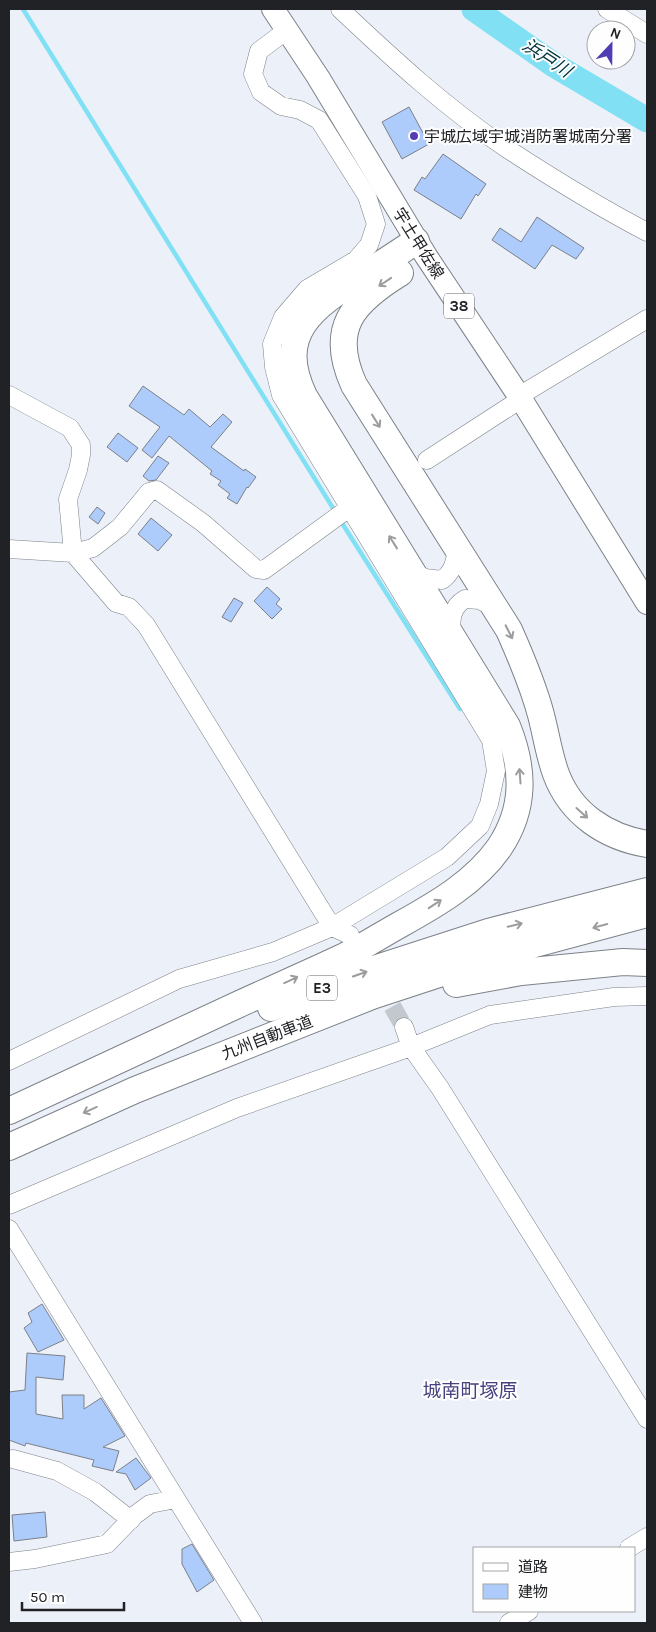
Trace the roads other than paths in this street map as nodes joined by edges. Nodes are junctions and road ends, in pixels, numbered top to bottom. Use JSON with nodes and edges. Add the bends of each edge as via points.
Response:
{"nodes":[{"id":1,"x":273,"y":9,"type":"edge"},
{"id":2,"x":340,"y":9,"type":"edge"},
{"id":3,"x":607,"y":9,"type":"edge"},
{"id":4,"x":287,"y":30,"type":"junction"},
{"id":5,"x":647,"y":34,"type":"edge"},
{"id":6,"x":647,"y":232,"type":"edge"},
{"id":7,"x":421,"y":248,"type":"junction"},
{"id":8,"x":647,"y":319,"type":"edge"},
{"id":9,"x":9,"y":395,"type":"edge"},
{"id":10,"x":520,"y":398,"type":"junction"},
{"id":11,"x":427,"y":460,"type":"dead end"},
{"id":12,"x":350,"y":508,"type":"junction"},
{"id":13,"x":9,"y":549,"type":"edge"},
{"id":14,"x":457,"y":549,"type":"junction"},
{"id":15,"x":73,"y":553,"type":"junction"},
{"id":16,"x":412,"y":572,"type":"junction"},
{"id":17,"x":647,"y":603,"type":"edge"},
{"id":18,"x":495,"y":608,"type":"junction"},
{"id":19,"x":451,"y":635,"type":"junction"},
{"id":20,"x":647,"y":844,"type":"edge"},
{"id":21,"x":647,"y":891,"type":"edge"},
{"id":22,"x":647,"y":914,"type":"edge"},
{"id":23,"x":332,"y":926,"type":"junction"},
{"id":24,"x":350,"y":935,"type":"dead end"},
{"id":25,"x":647,"y":963,"type":"edge"},
{"id":26,"x":647,"y":996,"type":"edge"},
{"id":27,"x":404,"y":1027,"type":"tunnel mouth"},
{"id":28,"x":411,"y":1047,"type":"junction"},
{"id":29,"x":9,"y":1061,"type":"edge"},
{"id":30,"x":135,"y":1090,"type":"junction"},
{"id":31,"x":9,"y":1111,"type":"edge"},
{"id":32,"x":9,"y":1122,"type":"edge"},
{"id":33,"x":9,"y":1147,"type":"edge"},
{"id":34,"x":9,"y":1205,"type":"edge"},
{"id":35,"x":9,"y":1229,"type":"edge"},
{"id":36,"x":647,"y":1419,"type":"edge"},
{"id":37,"x":13,"y":1459,"type":"dead end"},
{"id":38,"x":176,"y":1499,"type":"junction"},
{"id":39,"x":131,"y":1520,"type":"junction"},
{"id":40,"x":647,"y":1537,"type":"edge"},
{"id":41,"x":630,"y":1547,"type":"edge"},
{"id":42,"x":9,"y":1562,"type":"edge"},
{"id":43,"x":527,"y":1612,"type":"edge"},
{"id":44,"x":253,"y":1623,"type":"edge"},
{"id":45,"x":509,"y":1623,"type":"edge"}],
"edges":[{"from":1,"to":4,"type":"main road","name":"宇土甲佐線","number":"38"},
{"from":2,"to":6,"type":"street","via":[[440,98],[506,148]]},
{"from":3,"to":5,"type":"street"},
{"from":4,"to":7,"type":"main road","name":"宇土甲佐線","number":"38"},
{"from":4,"to":12,"type":"street","via":[[259,51],[253,74],[262,92],[281,106],[300,110],[319,120],[367,196],[376,224],[370,245],[356,260],[307,289],[283,316],[272,344],[281,395]]},
{"from":7,"to":10,"type":"main road","name":"宇土甲佐線","number":"38"},
{"from":7,"to":14,"type":"highway","one_way":true,"via":[[359,304],[349,320],[343,352],[354,385]]},
{"from":16,"to":7,"type":"highway","one_way":true,"via":[[304,396],[293,365],[298,334],[315,308],[329,297]]},
{"from":8,"to":10,"type":"street"},
{"from":9,"to":15,"type":"street","via":[[70,428],[82,445],[82,455],[68,499]]},
{"from":10,"to":11,"type":"street"},
{"from":10,"to":17,"type":"main road","name":"宇土甲佐線","number":"38"},
{"from":12,"to":15,"type":"street","via":[[264,570],[256,569],[203,523],[157,490],[149,492],[120,527],[100,543]]},
{"from":12,"to":23,"type":"street","via":[[491,740],[496,771],[480,826],[447,857]]},
{"from":13,"to":15,"type":"street"},
{"from":14,"to":16,"type":"street","via":[[452,569],[442,580]]},
{"from":14,"to":18,"type":"highway"},
{"from":15,"to":23,"type":"street","via":[[116,602],[130,607],[146,625]]},
{"from":16,"to":19,"type":"highway"},
{"from":18,"to":19,"type":"street","via":[[480,600],[465,598],[451,618]]},
{"from":18,"to":20,"type":"highway","one_way":true,"via":[[528,672],[551,759],[564,792],[592,822],[612,834]]},
{"from":31,"to":19,"type":"highway","one_way":true,"via":[[347,955],[436,904],[485,866],[511,826],[520,786],[519,764],[507,726]]},
{"from":32,"to":21,"type":"highway","name":"九州自動車道","number":"E3","one_way":true,"via":[[93,1082],[358,974],[488,932]]},
{"from":22,"to":30,"type":"highway","name":"九州自動車道","number":"E3","one_way":true,"via":[[509,951],[372,996]]},
{"from":23,"to":24,"type":"street"},
{"from":23,"to":29,"type":"street","via":[[273,952],[179,979]]},
{"from":25,"to":30,"type":"highway","via":[[623,962],[521,972],[448,986]]},
{"from":26,"to":28,"type":"street","via":[[614,996],[490,1015]]},
{"from":27,"to":28,"type":"street"},
{"from":28,"to":34,"type":"street","via":[[237,1108]]},
{"from":28,"to":36,"type":"street","via":[[440,1088]]},
{"from":30,"to":33,"type":"highway","name":"九州自動車道","number":"E3","one_way":true},
{"from":35,"to":38,"type":"street"},
{"from":37,"to":39,"type":"street","via":[[57,1471],[94,1492]]},
{"from":38,"to":39,"type":"street","via":[[150,1504]]},
{"from":38,"to":44,"type":"street"},
{"from":39,"to":42,"type":"street","via":[[107,1544]]},
{"from":40,"to":41,"type":"street"},
{"from":43,"to":45,"type":"street"}]}
